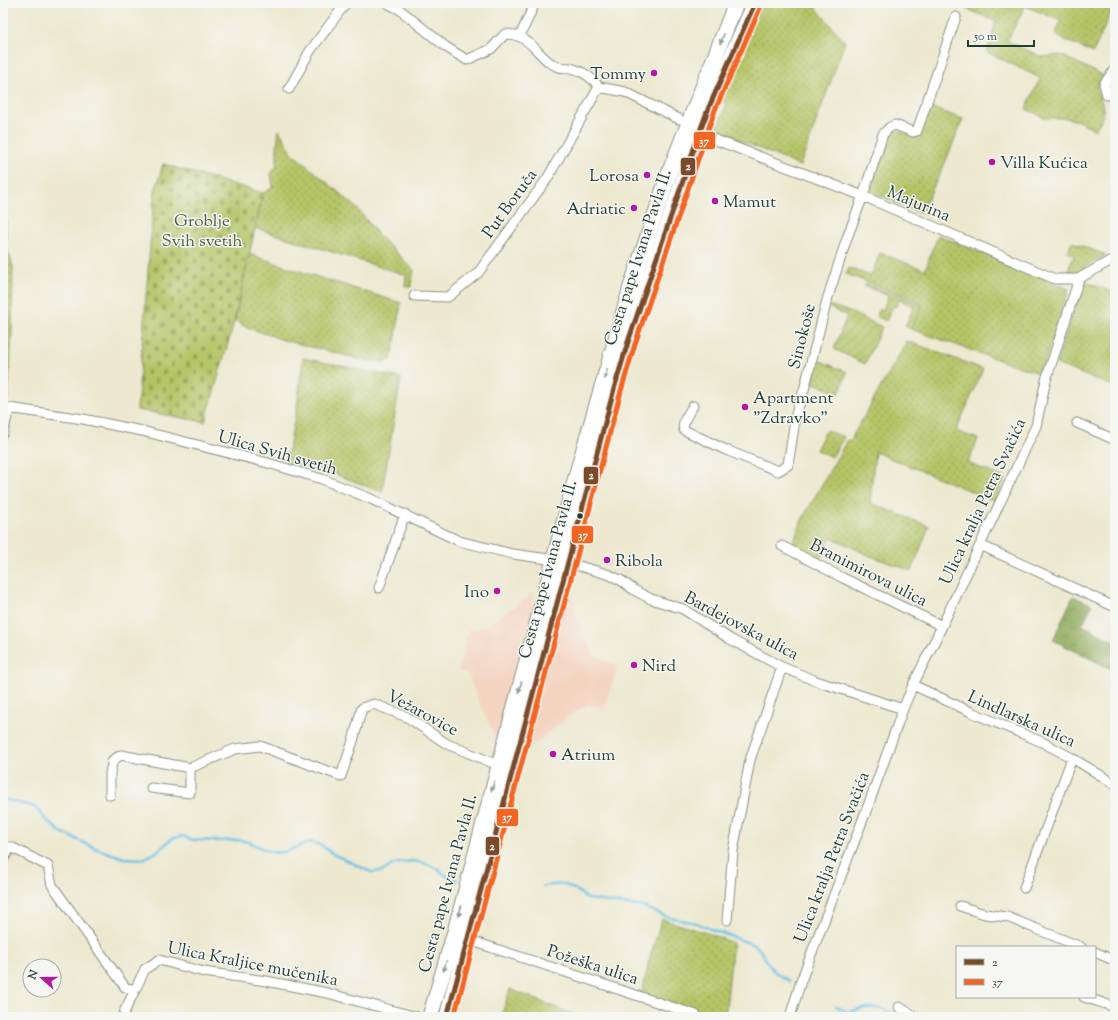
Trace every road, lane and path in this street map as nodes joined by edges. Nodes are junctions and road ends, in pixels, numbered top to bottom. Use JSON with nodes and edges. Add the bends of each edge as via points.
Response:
{"nodes":[{"id":1,"x":346,"y":3,"type":"edge"},
{"id":2,"x":387,"y":3,"type":"edge"},
{"id":3,"x":535,"y":3,"type":"edge"},
{"id":4,"x":736,"y":3,"type":"edge"},
{"id":5,"x":755,"y":3,"type":"edge"},
{"id":6,"x":956,"y":17,"type":"dead end"},
{"id":7,"x":520,"y":36,"type":"junction"},
{"id":8,"x":1115,"y":69,"type":"edge"},
{"id":9,"x":599,"y":87,"type":"junction"},
{"id":10,"x":289,"y":89,"type":"dead end"},
{"id":11,"x":1107,"y":95,"type":"dead end"},
{"id":12,"x":679,"y":119,"type":"dead end"},
{"id":13,"x":708,"y":137,"type":"dead end"},
{"id":14,"x":863,"y":196,"type":"junction"},
{"id":15,"x":1115,"y":258,"type":"edge"},
{"id":16,"x":1078,"y":279,"type":"junction"},
{"id":17,"x":414,"y":296,"type":"dead end"},
{"id":18,"x":693,"y":406,"type":"dead end"},
{"id":19,"x":1078,"y":423,"type":"dead end"},
{"id":20,"x":3,"y":433,"type":"edge"},
{"id":21,"x":1115,"y":440,"type":"edge"},
{"id":22,"x":405,"y":514,"type":"junction"},
{"id":23,"x":980,"y":545,"type":"junction"},
{"id":24,"x":782,"y":546,"type":"dead end"},
{"id":25,"x":562,"y":562,"type":"junction"},
{"id":26,"x":379,"y":588,"type":"dead end"},
{"id":27,"x":1115,"y":607,"type":"edge"},
{"id":28,"x":942,"y":626,"type":"junction"},
{"id":29,"x":782,"y":667,"type":"junction"},
{"id":30,"x":912,"y":685,"type":"junction"},
{"id":31,"x":902,"y":709,"type":"junction"},
{"id":32,"x":1072,"y":758,"type":"junction"},
{"id":33,"x":498,"y":765,"type":"junction"},
{"id":34,"x":190,"y":768,"type":"junction"},
{"id":35,"x":1115,"y":784,"type":"edge"},
{"id":36,"x":151,"y":788,"type":"dead end"},
{"id":37,"x":110,"y":795,"type":"dead end"},
{"id":38,"x":3,"y":860,"type":"edge"},
{"id":39,"x":1024,"y":888,"type":"dead end"},
{"id":40,"x":960,"y":906,"type":"dead end"},
{"id":41,"x":727,"y":920,"type":"dead end"},
{"id":42,"x":478,"y":943,"type":"dead end"},
{"id":43,"x":1079,"y":946,"type":"edge"},
{"id":44,"x":1096,"y":952,"type":"edge"},
{"id":45,"x":1115,"y":961,"type":"edge"},
{"id":46,"x":135,"y":990,"type":"junction"},
{"id":47,"x":1087,"y":998,"type":"edge"},
{"id":48,"x":899,"y":1007,"type":"dead end"},
{"id":49,"x":1115,"y":1007,"type":"edge"},
{"id":50,"x":124,"y":1017,"type":"edge"},
{"id":51,"x":417,"y":1017,"type":"edge"},
{"id":52,"x":430,"y":1017,"type":"edge"},
{"id":53,"x":447,"y":1017,"type":"edge"},
{"id":54,"x":695,"y":1017,"type":"edge"},
{"id":55,"x":790,"y":1017,"type":"edge"},
{"id":56,"x":916,"y":1017,"type":"edge"}],
"edges":[{"from":1,"to":10,"type":"street","via":[[310,51]]},
{"from":2,"to":7,"type":"street","via":[[399,9],[446,47],[467,60],[491,49],[505,34]]},
{"from":3,"to":7,"type":"street"},
{"from":4,"to":25,"type":"main road","name":"Cesta pape Ivana Pavla II.","one_way":true,"via":[[670,171],[631,288],[579,466]]},
{"from":5,"to":25,"type":"main road","name":"Cesta pape Ivana Pavla II.","via":[[707,113],[685,173],[631,334]]},
{"from":6,"to":14,"type":"street","via":[[917,131],[913,132],[895,124],[883,134]]},
{"from":7,"to":9,"type":"street","via":[[532,45],[542,58],[555,66],[584,73]]},
{"from":8,"to":11,"type":"street","via":[[1104,84]]},
{"from":9,"to":12,"type":"street","via":[[625,92]]},
{"from":9,"to":17,"type":"street","name":"Put Boruča","via":[[547,179],[478,273],[448,297]]},
{"from":13,"to":14,"type":"street","name":"Majurina"},
{"from":14,"to":16,"type":"street","name":"Majurina","via":[[1054,279]]},
{"from":14,"to":18,"type":"street","name":"Sinokoše","via":[[827,300],[796,414],[788,465],[778,471],[684,430],[684,422]]},
{"from":15,"to":16,"type":"street","name":"Majurina"},
{"from":16,"to":23,"type":"street","name":"Ulica kralja Petra Svačića","via":[[1046,380],[1036,426]]},
{"from":19,"to":21,"type":"street"},
{"from":20,"to":22,"type":"street","name":"Ulica Svih svetih","via":[[8,408],[83,419],[142,431],[322,479]]},
{"from":22,"to":25,"type":"street","name":"Ulica Svih svetih","via":[[459,541]]},
{"from":22,"to":26,"type":"street"},
{"from":23,"to":27,"type":"street"},
{"from":23,"to":28,"type":"street","name":"Ulica kralja Petra Svačića"},
{"from":24,"to":28,"type":"street","name":"Branimirova ulica"},
{"from":25,"to":29,"type":"street","name":"Bardejovska ulica","via":[[610,575],[651,599],[684,609],[730,639]]},
{"from":25,"to":33,"type":"main road","name":"Cesta pape Ivana Pavla II.","one_way":true},
{"from":25,"to":53,"type":"main road","name":"Cesta pape Ivana Pavla II."},
{"from":28,"to":30,"type":"street","name":"Ulica kralja Petra Svačića"},
{"from":29,"to":31,"type":"street","name":"Bardejovska ulica"},
{"from":29,"to":41,"type":"street","via":[[750,760],[733,851]]},
{"from":30,"to":31,"type":"street"},
{"from":30,"to":32,"type":"street","name":"Lindlarska ulica","via":[[1042,742]]},
{"from":31,"to":55,"type":"street","name":"Ulica kralja Petra Svačića","via":[[806,967]]},
{"from":32,"to":35,"type":"street","name":"Lindlarska ulica"},
{"from":32,"to":39,"type":"street"},
{"from":33,"to":34,"type":"street","name":"Vežarovice","via":[[447,744],[407,717],[374,704],[362,708],[341,776],[260,746],[235,749]]},
{"from":33,"to":52,"type":"main road","name":"Cesta pape Ivana Pavla II.","one_way":true},
{"from":34,"to":36,"type":"street","via":[[190,793]]},
{"from":34,"to":37,"type":"street","via":[[121,755],[113,760]]},
{"from":38,"to":46,"type":"street","via":[[11,847],[48,866],[56,891],[125,987]]},
{"from":40,"to":43,"type":"street","via":[[985,914],[1007,917]]},
{"from":42,"to":54,"type":"street","name":"Požeška ulica","via":[[688,1012],[696,1015]]},
{"from":44,"to":45,"type":"street"},
{"from":46,"to":50,"type":"street","name":"Ulica Kraljice mučenika"},
{"from":46,"to":51,"type":"street","name":"Ulica Kraljice mučenika","via":[[145,969],[159,960],[204,972],[327,993]]},
{"from":47,"to":49,"type":"street"},
{"from":48,"to":56,"type":"street"}]}
